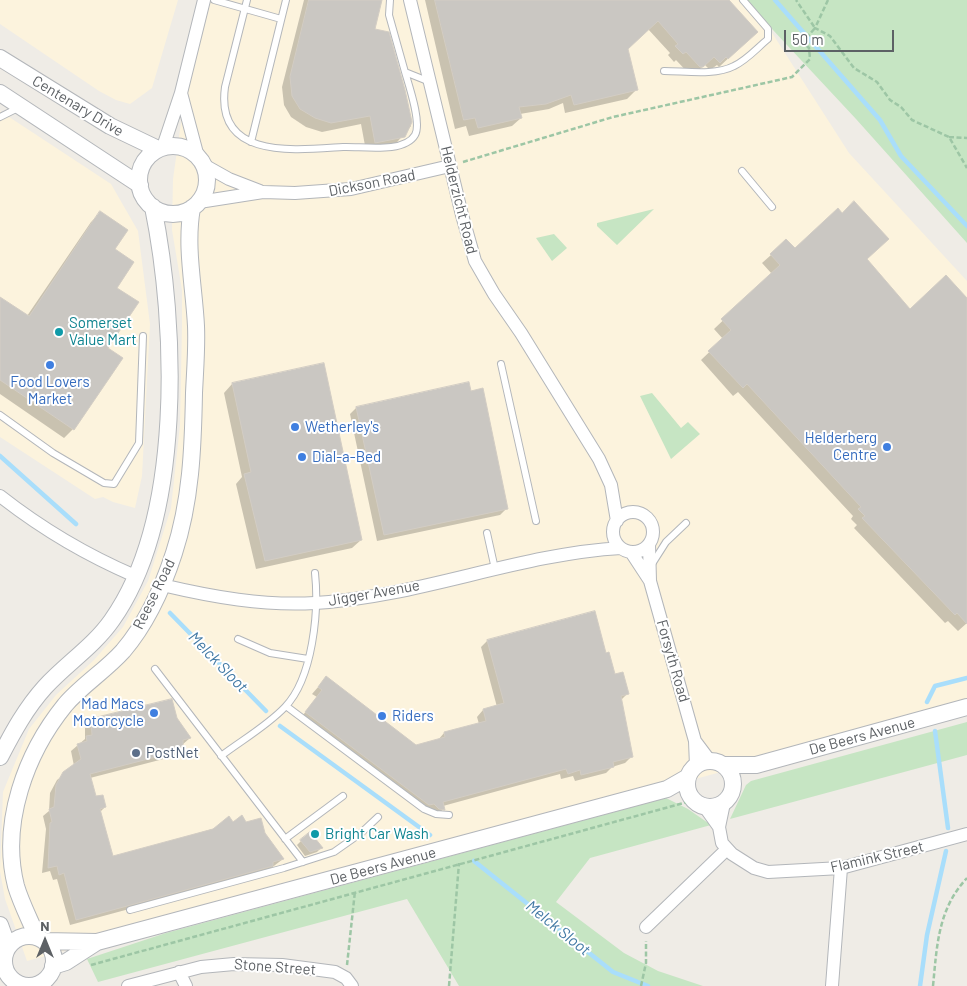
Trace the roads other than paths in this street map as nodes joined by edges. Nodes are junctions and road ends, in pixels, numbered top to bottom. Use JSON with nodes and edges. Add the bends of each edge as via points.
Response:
{"nodes":[{"id":1,"x":204,"y":0,"type":"edge"},
{"id":2,"x":214,"y":0,"type":"edge"},
{"id":3,"x":247,"y":0,"type":"edge"},
{"id":4,"x":286,"y":0,"type":"edge"},
{"id":5,"x":390,"y":0,"type":"edge"},
{"id":6,"x":410,"y":0,"type":"edge"},
{"id":7,"x":743,"y":0,"type":"edge"},
{"id":8,"x":244,"y":9,"type":"junction"},
{"id":9,"x":281,"y":19,"type":"junction"},
{"id":10,"x":0,"y":58,"type":"edge"},
{"id":11,"x":664,"y":71,"type":"dead end"},
{"id":12,"x":406,"y":72,"type":"junction"},
{"id":13,"x":431,"y":83,"type":"junction"},
{"id":14,"x":0,"y":93,"type":"edge"},
{"id":15,"x":181,"y":93,"type":"junction"},
{"id":16,"x":22,"y":107,"type":"junction"},
{"id":17,"x":0,"y":117,"type":"edge"},
{"id":18,"x":250,"y":142,"type":"junction"},
{"id":19,"x":161,"y":148,"type":"junction"},
{"id":20,"x":201,"y":161,"type":"junction"},
{"id":21,"x":450,"y":166,"type":"junction"},
{"id":22,"x":742,"y":171,"type":"dead end"},
{"id":23,"x":140,"y":184,"type":"junction"},
{"id":24,"x":262,"y":192,"type":"junction"},
{"id":25,"x":195,"y":205,"type":"junction"},
{"id":26,"x":153,"y":207,"type":"junction"},
{"id":27,"x":772,"y":207,"type":"dead end"},
{"id":28,"x":143,"y":336,"type":"dead end"},
{"id":29,"x":501,"y":364,"type":"dead end"},
{"id":30,"x":1,"y":417,"type":"edge"},
{"id":31,"x":611,"y":485,"type":"junction"},
{"id":32,"x":0,"y":496,"type":"edge"},
{"id":33,"x":633,"y":512,"type":"junction"},
{"id":34,"x":536,"y":521,"type":"dead end"},
{"id":35,"x":686,"y":523,"type":"dead end"},
{"id":36,"x":615,"y":526,"type":"junction"},
{"id":37,"x":487,"y":533,"type":"dead end"},
{"id":38,"x":649,"y":544,"type":"junction"},
{"id":39,"x":584,"y":550,"type":"junction"},
{"id":40,"x":626,"y":550,"type":"junction"},
{"id":41,"x":495,"y":569,"type":"junction"},
{"id":42,"x":315,"y":573,"type":"dead end"},
{"id":43,"x":650,"y":575,"type":"junction"},
{"id":44,"x":135,"y":576,"type":"junction"},
{"id":45,"x":162,"y":586,"type":"junction"},
{"id":46,"x":316,"y":603,"type":"junction"},
{"id":47,"x":238,"y":639,"type":"dead end"},
{"id":48,"x":308,"y":659,"type":"junction"},
{"id":49,"x":155,"y":669,"type":"dead end"},
{"id":50,"x":286,"y":706,"type":"junction"},
{"id":51,"x":967,"y":707,"type":"edge"},
{"id":52,"x":221,"y":756,"type":"junction"},
{"id":53,"x":0,"y":757,"type":"edge"},
{"id":54,"x":756,"y":765,"type":"junction"},
{"id":55,"x":700,"y":781,"type":"junction"},
{"id":56,"x":733,"y":784,"type":"junction"},
{"id":57,"x":343,"y":796,"type":"dead end"},
{"id":58,"x":724,"y":803,"type":"junction"},
{"id":59,"x":449,"y":815,"type":"dead end"},
{"id":60,"x":378,"y":817,"type":"dead end"},
{"id":61,"x":719,"y":827,"type":"junction"},
{"id":62,"x":967,"y":834,"type":"edge"},
{"id":63,"x":285,"y":839,"type":"junction"},
{"id":64,"x":726,"y":850,"type":"junction"},
{"id":65,"x":303,"y":862,"type":"junction"},
{"id":66,"x":841,"y":868,"type":"junction"},
{"id":67,"x":130,"y":910,"type":"dead end"},
{"id":68,"x":0,"y":925,"type":"edge"},
{"id":69,"x":646,"y":927,"type":"road end"},
{"id":70,"x":41,"y":939,"type":"junction"},
{"id":71,"x":97,"y":942,"type":"junction"},
{"id":72,"x":4,"y":953,"type":"edge"},
{"id":73,"x":179,"y":972,"type":"junction"},
{"id":74,"x":54,"y":974,"type":"edge"},
{"id":75,"x":0,"y":981,"type":"edge"},
{"id":76,"x":22,"y":985,"type":"edge"},
{"id":77,"x":128,"y":986,"type":"edge"},
{"id":78,"x":186,"y":986,"type":"edge"},
{"id":79,"x":352,"y":986,"type":"edge"},
{"id":80,"x":832,"y":986,"type":"edge"}],
"edges":[{"from":1,"to":15,"type":"street"},
{"from":2,"to":8,"type":"lane"},
{"from":3,"to":8,"type":"lane"},
{"from":4,"to":9,"type":"lane"},
{"from":5,"to":12,"type":"lane","via":[[389,15]]},
{"from":6,"to":13,"type":"street","name":"Helderzicht Road"},
{"from":7,"to":11,"type":"lane","via":[[768,29],[768,39],[729,69]]},
{"from":8,"to":9,"type":"lane"},
{"from":8,"to":18,"type":"lane","via":[[223,102],[229,123]]},
{"from":9,"to":18,"type":"lane"},
{"from":10,"to":19,"type":"street","name":"Centenary Drive","via":[[110,126]]},
{"from":12,"to":13,"type":"lane"},
{"from":12,"to":18,"type":"lane","via":[[418,124],[415,136],[408,141],[384,148],[299,150]]},
{"from":13,"to":21,"type":"street","name":"Helderzicht Road"},
{"from":14,"to":16,"type":"street","name":"Centenary Drive"},
{"from":15,"to":19,"type":"street"},
{"from":15,"to":20,"type":"street"},
{"from":16,"to":17,"type":"lane"},
{"from":16,"to":23,"type":"street","name":"Centenary Drive"},
{"from":19,"to":20,"type":"street","via":[[182,147]]},
{"from":19,"to":23,"type":"street","via":[[148,156],[142,167]]},
{"from":20,"to":24,"type":"street","name":"Dickson Road","via":[[229,179]]},
{"from":20,"to":25,"type":"street","via":[[207,184]]},
{"from":21,"to":24,"type":"street","name":"Dickson Road","via":[[351,189]]},
{"from":21,"to":31,"type":"street","name":"Helderzicht Road","via":[[467,237],[485,280],[582,428]]},
{"from":22,"to":27,"type":"lane"},
{"from":23,"to":26,"type":"street","via":[[143,195]]},
{"from":24,"to":25,"type":"street","name":"Dickson Road"},
{"from":25,"to":26,"type":"street","via":[[172,214]]},
{"from":25,"to":45,"type":"street","name":"Reese Road","via":[[188,242],[196,328],[193,448],[186,505]]},
{"from":26,"to":44,"type":"street","name":"Reese Road","via":[[167,291],[167,426],[158,505]]},
{"from":28,"to":30,"type":"lane","via":[[139,443],[114,484],[104,483],[53,453]]},
{"from":29,"to":34,"type":"lane"},
{"from":31,"to":33,"type":"street","name":"Helderzicht Road"},
{"from":31,"to":36,"type":"street","name":"Helderzicht Road"},
{"from":32,"to":44,"type":"street","via":[[78,550]]},
{"from":33,"to":36,"type":"street","via":[[624,514]]},
{"from":33,"to":38,"type":"street","via":[[642,514],[651,523],[653,532]]},
{"from":35,"to":43,"type":"lane","via":[[666,542]]},
{"from":36,"to":39,"type":"street","name":"Jigger Avenue"},
{"from":36,"to":40,"type":"street","via":[[616,543]]},
{"from":37,"to":41,"type":"lane"},
{"from":38,"to":40,"type":"street","via":[[641,550]]},
{"from":38,"to":43,"type":"street","name":"Forsyth Road"},
{"from":39,"to":40,"type":"street","name":"Jigger Avenue"},
{"from":39,"to":41,"type":"street","name":"Jigger Avenue"},
{"from":40,"to":43,"type":"street","name":"Forsyth Road"},
{"from":41,"to":46,"type":"street","name":"Jigger Avenue","via":[[390,592]]},
{"from":42,"to":46,"type":"lane"},
{"from":43,"to":55,"type":"street","name":"Forsyth Road","via":[[695,741]]},
{"from":44,"to":53,"type":"street","name":"Reese Road","via":[[112,620],[45,687],[17,724]]},
{"from":45,"to":46,"type":"street","name":"Jigger Avenue","via":[[244,601]]},
{"from":45,"to":70,"type":"street","name":"Reese Road","via":[[147,616],[122,651],[66,703],[42,735],[29,761],[15,813],[12,854],[16,885]]},
{"from":46,"to":48,"type":"lane"},
{"from":47,"to":48,"type":"lane","via":[[270,653]]},
{"from":48,"to":50,"type":"lane","via":[[298,687]]},
{"from":49,"to":52,"type":"lane"},
{"from":50,"to":52,"type":"lane"},
{"from":50,"to":59,"type":"lane","via":[[424,809]]},
{"from":51,"to":54,"type":"street","name":"De Beers Avenue"},
{"from":52,"to":63,"type":"lane"},
{"from":54,"to":55,"type":"street","name":"De Beers Avenue"},
{"from":54,"to":56,"type":"street","name":"De Beers Avenue"},
{"from":55,"to":56,"type":"street","via":[[729,770]]},
{"from":55,"to":58,"type":"street","via":[[718,806]]},
{"from":55,"to":61,"type":"street"},
{"from":55,"to":71,"type":"street","name":"De Beers Avenue"},
{"from":56,"to":58,"type":"street"},
{"from":57,"to":63,"type":"lane"},
{"from":58,"to":61,"type":"street"},
{"from":60,"to":65,"type":"lane","via":[[334,852]]},
{"from":61,"to":64,"type":"street"},
{"from":62,"to":66,"type":"street","name":"Flamink Street"},
{"from":63,"to":65,"type":"lane"},
{"from":64,"to":66,"type":"street","name":"Flamink Street","via":[[754,868],[768,872]]},
{"from":64,"to":69,"type":"street"},
{"from":65,"to":67,"type":"lane"},
{"from":66,"to":80,"type":"street"},
{"from":68,"to":72,"type":"street"},
{"from":70,"to":71,"type":"street","name":"De Beers Avenue"},
{"from":70,"to":72,"type":"street","via":[[20,937]]},
{"from":70,"to":74,"type":"street","via":[[53,954]]},
{"from":71,"to":74,"type":"street","name":"De Beers Avenue"},
{"from":72,"to":76,"type":"street","via":[[6,971]]},
{"from":73,"to":77,"type":"street","name":"Stone Street"},
{"from":73,"to":78,"type":"street"},
{"from":73,"to":79,"type":"street","name":"Stone Street","via":[[201,967],[282,965],[341,974]]},
{"from":74,"to":76,"type":"street","via":[[41,983]]},
{"from":75,"to":76,"type":"street"}]}
